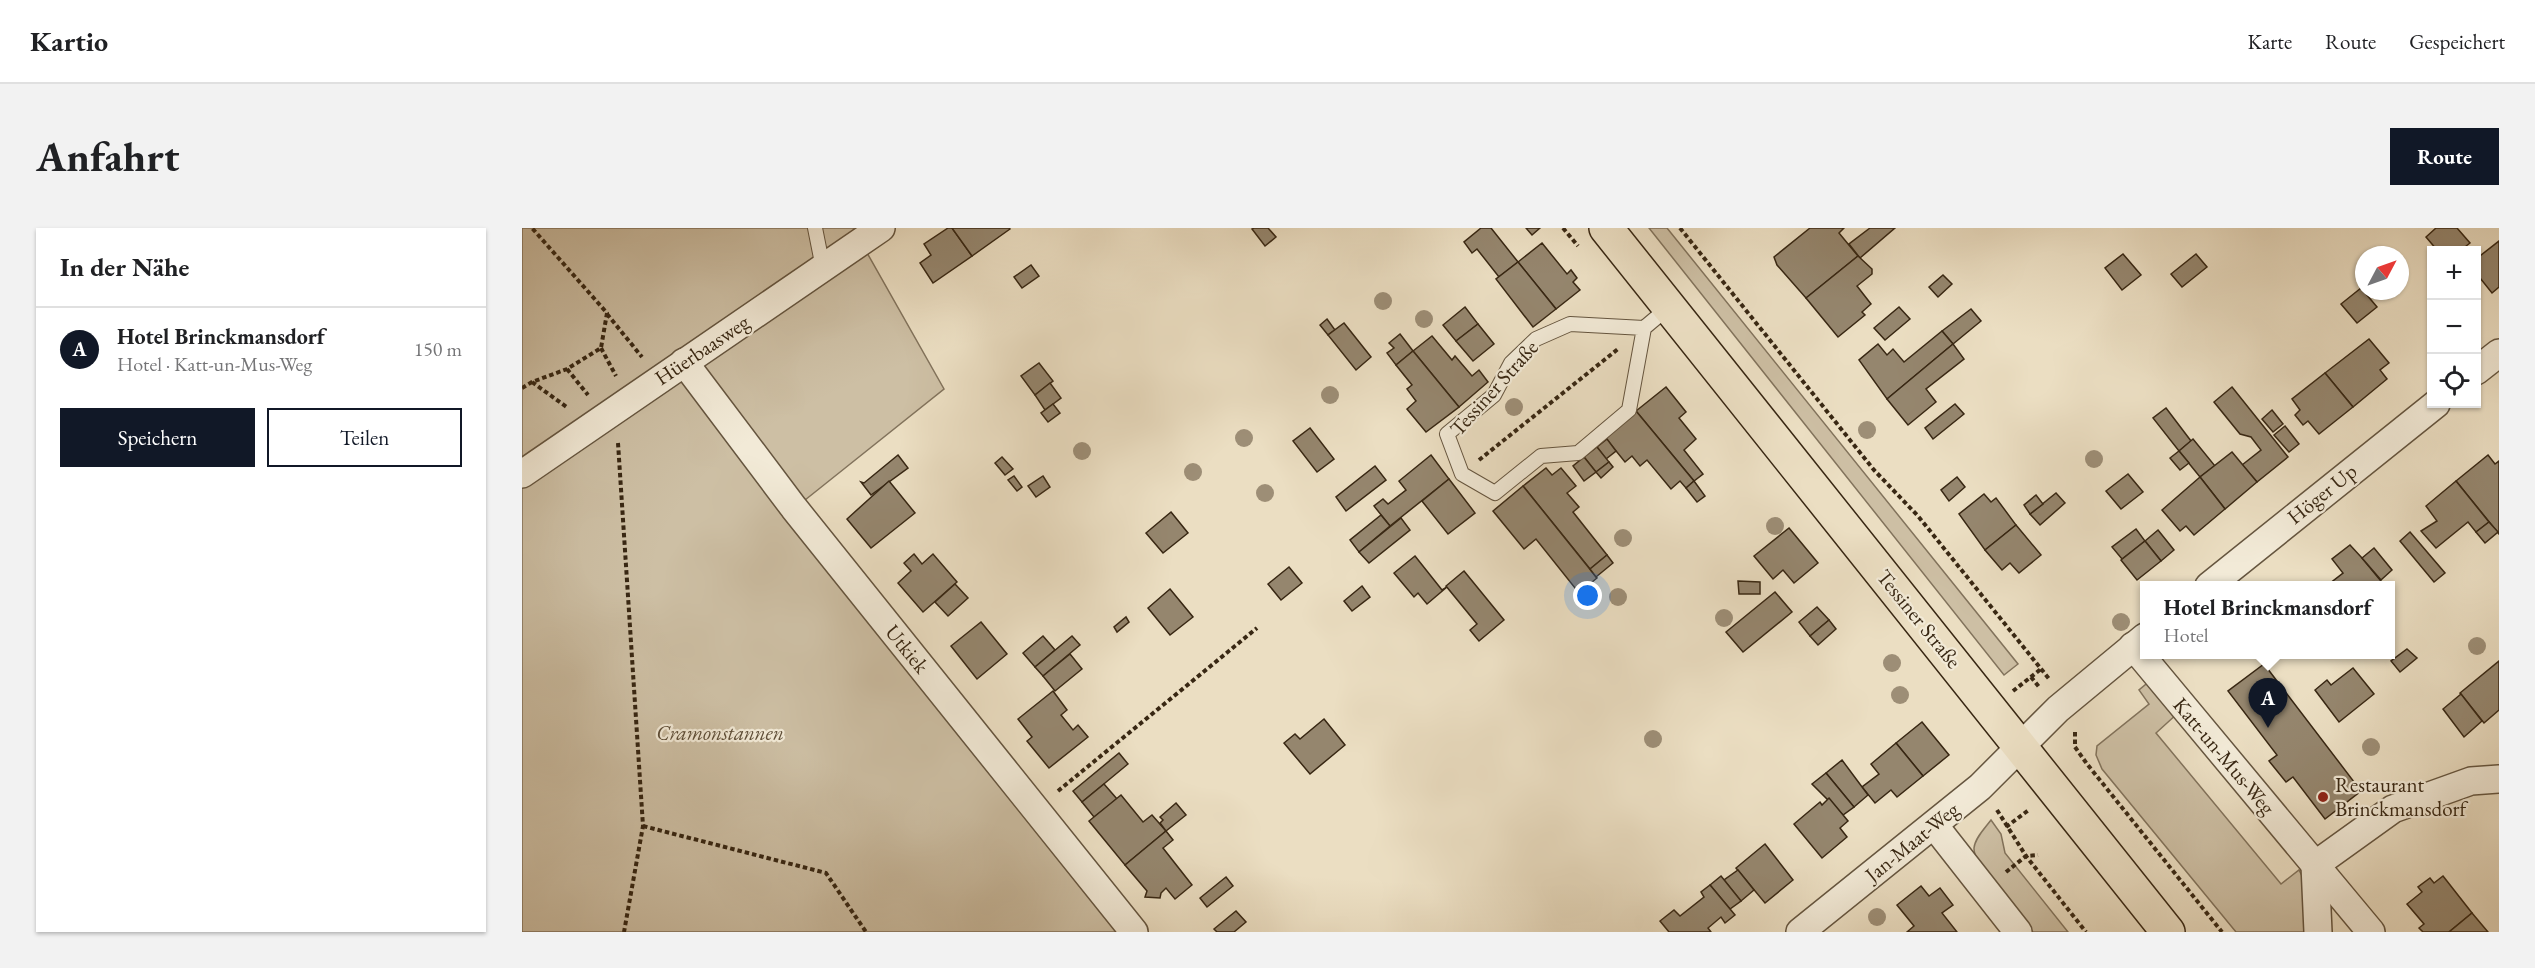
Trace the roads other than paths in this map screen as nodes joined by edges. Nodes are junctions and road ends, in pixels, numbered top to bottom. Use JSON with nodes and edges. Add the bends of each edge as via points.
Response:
{"nodes":[{"id":1,"x":814,"y":228,"type":"edge"},
{"id":2,"x":882,"y":228,"type":"edge"},
{"id":3,"x":1606,"y":228,"type":"edge"},
{"id":4,"x":823,"y":268,"type":"junction"},
{"id":5,"x":1670,"y":306,"type":"junction"},
{"id":6,"x":1644,"y":328,"type":"junction"},
{"id":7,"x":2499,"y":352,"type":"edge"},
{"id":8,"x":684,"y":362,"type":"junction"},
{"id":9,"x":2481,"y":367,"type":"edge"},
{"id":10,"x":2431,"y":408,"type":"edge"},
{"id":11,"x":522,"y":474,"type":"edge"},
{"id":12,"x":2214,"y":581,"type":"edge"},
{"id":13,"x":2139,"y":642,"type":"edge"},
{"id":14,"x":2152,"y":659,"type":"edge"},
{"id":15,"x":2021,"y":747,"type":"junction"},
{"id":16,"x":2499,"y":759,"type":"edge"},
{"id":17,"x":2499,"y":779,"type":"edge"},
{"id":18,"x":2471,"y":781,"type":"junction"},
{"id":19,"x":1934,"y":825,"type":"junction"},
{"id":20,"x":2315,"y":865,"type":"junction"},
{"id":21,"x":1134,"y":932,"type":"edge"},
{"id":22,"x":1800,"y":932,"type":"edge"},
{"id":23,"x":2018,"y":932,"type":"edge"},
{"id":24,"x":2168,"y":932,"type":"edge"},
{"id":25,"x":2318,"y":932,"type":"edge"},
{"id":26,"x":2371,"y":932,"type":"edge"}],
"edges":[{"from":1,"to":4,"type":"lane"},
{"from":2,"to":4,"type":"street","name":"Hüerbaasweg"},
{"from":3,"to":5,"type":"main road","name":"Tessiner Straße"},
{"from":4,"to":8,"type":"street","name":"Hüerbaasweg"},
{"from":5,"to":6,"type":"lane"},
{"from":5,"to":15,"type":"main road","name":"Tessiner Straße"},
{"from":6,"to":6,"type":"lane","name":"Tessiner Straße","via":[[1629,410],[1578,453],[1540,456],[1495,494],[1462,474],[1447,434],[1494,395],[1511,363],[1536,339],[1570,324]]},
{"from":7,"to":9,"type":"street"},
{"from":8,"to":11,"type":"street","name":"Hüerbaasweg"},
{"from":8,"to":21,"type":"street","name":"Utkiek","via":[[794,508]]},
{"from":10,"to":12,"type":"street","name":"Höger Up"},
{"from":13,"to":15,"type":"street","via":[[2067,702]]},
{"from":14,"to":20,"type":"street","name":"Katt-un-Mus-Weg"},
{"from":15,"to":19,"type":"street","name":"Jan-Maat-Weg"},
{"from":15,"to":24,"type":"main road","name":"Tessiner Straße"},
{"from":16,"to":18,"type":"street"},
{"from":17,"to":18,"type":"street"},
{"from":18,"to":20,"type":"street","via":[[2393,809]]},
{"from":19,"to":22,"type":"street","name":"Jan-Maat-Weg"},
{"from":19,"to":23,"type":"street"},
{"from":20,"to":25,"type":"street"},
{"from":20,"to":26,"type":"street","name":"Katt-un-Mus-Weg"}]}
